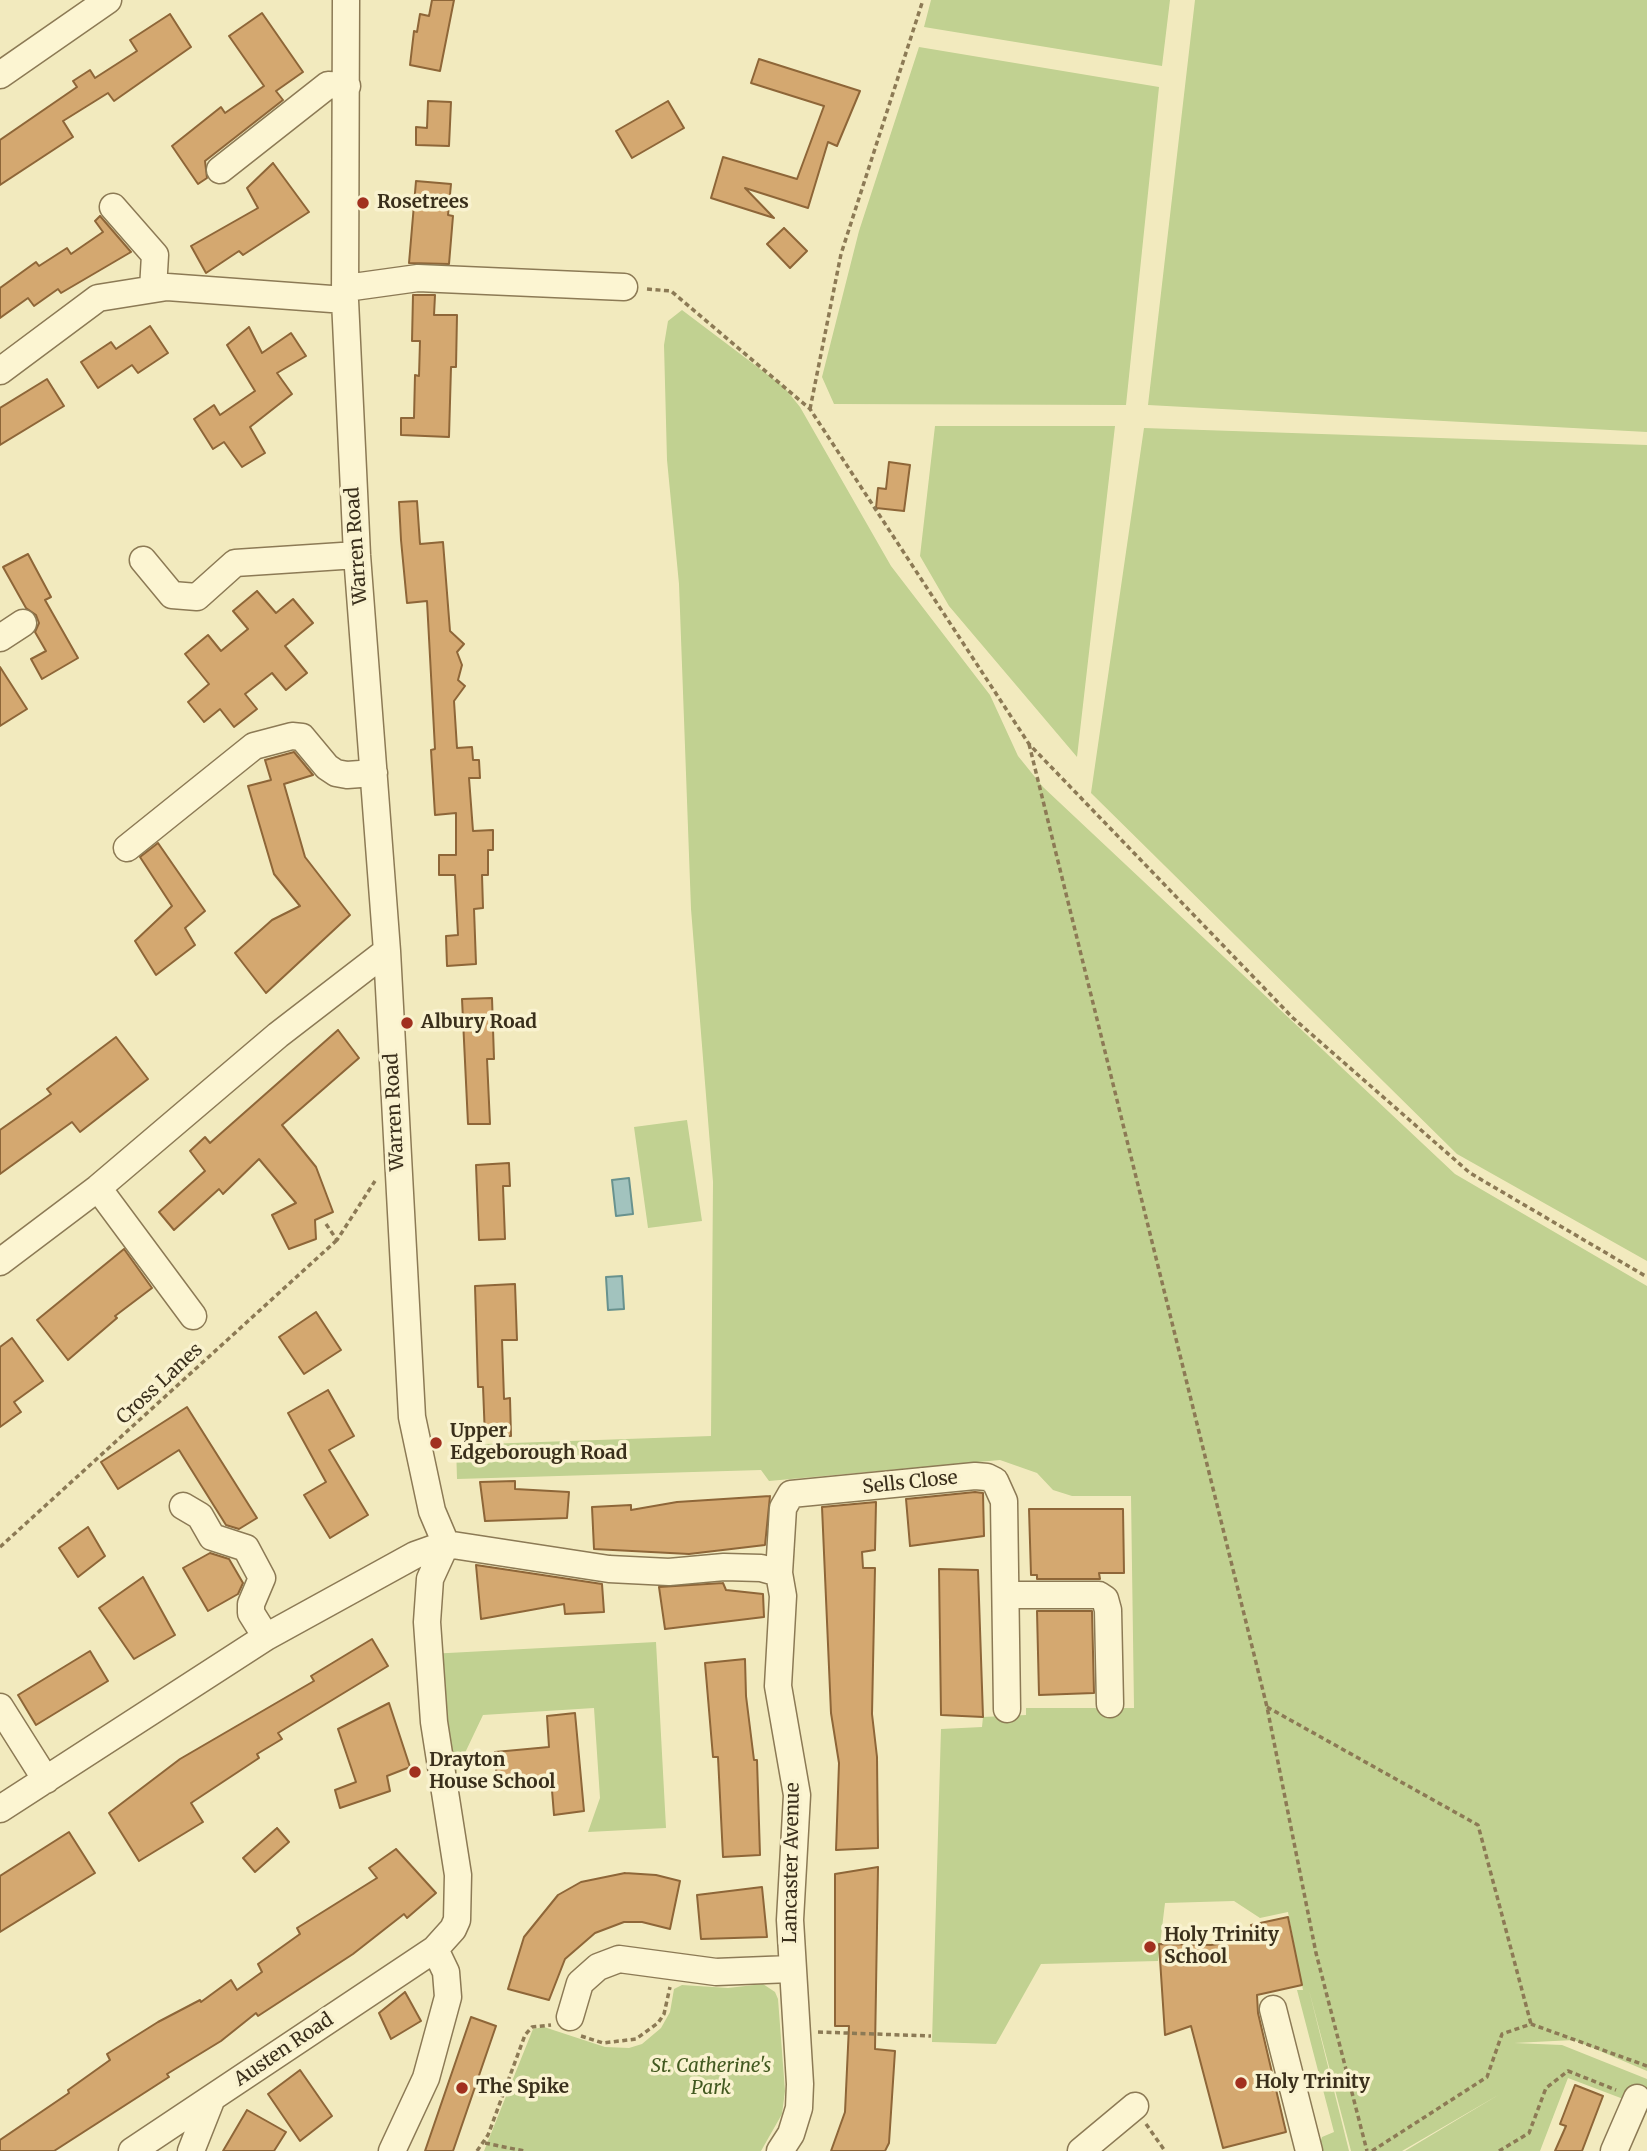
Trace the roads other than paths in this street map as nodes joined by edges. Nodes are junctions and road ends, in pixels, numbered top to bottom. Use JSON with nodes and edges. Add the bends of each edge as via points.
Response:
{"nodes":[{"id":1,"x":108,"y":0,"type":"edge"},
{"id":2,"x":346,"y":0,"type":"edge"},
{"id":3,"x":0,"y":75,"type":"edge"},
{"id":4,"x":347,"y":86,"type":"junction"},
{"id":5,"x":220,"y":170,"type":"dead end"},
{"id":6,"x":113,"y":207,"type":"dead end"},
{"id":7,"x":624,"y":287,"type":"road end"},
{"id":8,"x":153,"y":289,"type":"junction"},
{"id":9,"x":345,"y":294,"type":"junction"},
{"id":10,"x":0,"y":371,"type":"edge"},
{"id":11,"x":357,"y":555,"type":"junction"},
{"id":12,"x":143,"y":560,"type":"dead end"},
{"id":13,"x":23,"y":623,"type":"dead end"},
{"id":14,"x":0,"y":638,"type":"edge"},
{"id":15,"x":374,"y":773,"type":"junction"},
{"id":16,"x":127,"y":848,"type":"dead end"},
{"id":17,"x":387,"y":951,"type":"junction"},
{"id":18,"x":98,"y":1188,"type":"junction"},
{"id":19,"x":0,"y":1262,"type":"edge"},
{"id":20,"x":194,"y":1315,"type":"dead end"},
{"id":21,"x":183,"y":1506,"type":"dead end"},
{"id":22,"x":446,"y":1544,"type":"junction"},
{"id":23,"x":779,"y":1573,"type":"junction"},
{"id":24,"x":1006,"y":1595,"type":"junction"},
{"id":25,"x":265,"y":1637,"type":"junction"},
{"id":26,"x":1110,"y":1704,"type":"dead end"},
{"id":27,"x":0,"y":1707,"type":"edge"},
{"id":28,"x":1007,"y":1709,"type":"dead end"},
{"id":29,"x":46,"y":1780,"type":"junction"},
{"id":30,"x":0,"y":1809,"type":"edge"},
{"id":31,"x":435,"y":1949,"type":"junction"},
{"id":32,"x":791,"y":1969,"type":"junction"},
{"id":33,"x":1273,"y":2009,"type":"dead end"},
{"id":34,"x":568,"y":2026,"type":"road end"},
{"id":35,"x":212,"y":2098,"type":"junction"},
{"id":36,"x":1637,"y":2098,"type":"road end"},
{"id":37,"x":1135,"y":2106,"type":"road end"},
{"id":38,"x":132,"y":2151,"type":"edge"},
{"id":39,"x":191,"y":2151,"type":"edge"},
{"id":40,"x":392,"y":2151,"type":"edge"},
{"id":41,"x":780,"y":2151,"type":"edge"},
{"id":42,"x":1081,"y":2151,"type":"edge"},
{"id":43,"x":1309,"y":2151,"type":"edge"},
{"id":44,"x":1614,"y":2151,"type":"edge"}],
"edges":[{"from":1,"to":3,"type":"street"},
{"from":2,"to":4,"type":"street","name":"Warren Road"},
{"from":4,"to":5,"type":"street","via":[[328,85]]},
{"from":4,"to":9,"type":"street","name":"Warren Road"},
{"from":6,"to":8,"type":"street","via":[[155,255]]},
{"from":7,"to":9,"type":"street","via":[[418,278]]},
{"from":8,"to":9,"type":"street"},
{"from":8,"to":10,"type":"street","via":[[97,298]]},
{"from":9,"to":11,"type":"street","name":"Warren Road"},
{"from":11,"to":12,"type":"street","via":[[235,563],[197,597],[172,595]]},
{"from":11,"to":15,"type":"street","name":"Warren Road"},
{"from":13,"to":14,"type":"street"},
{"from":15,"to":16,"type":"street","via":[[336,773],[302,737],[254,746]]},
{"from":15,"to":17,"type":"street","name":"Warren Road"},
{"from":17,"to":18,"type":"street","via":[[259,1050]]},
{"from":17,"to":22,"type":"street","name":"Warren Road","via":[[412,1417],[432,1511]]},
{"from":18,"to":19,"type":"street"},
{"from":18,"to":20,"type":"street"},
{"from":21,"to":25,"type":"street","via":[[200,1516],[212,1537],[246,1548],[262,1578],[251,1613]]},
{"from":22,"to":23,"type":"street","via":[[609,1569],[669,1572],[724,1567]]},
{"from":22,"to":25,"type":"street","via":[[415,1555]]},
{"from":22,"to":31,"type":"street","via":[[430,1579],[427,1622],[432,1698],[458,1895],[453,1929]]},
{"from":23,"to":24,"type":"street","name":"Sells Close","via":[[783,1508],[791,1494],[987,1476],[1004,1501]]},
{"from":23,"to":32,"type":"street","name":"Lancaster Avenue","via":[[783,1596],[778,1686],[797,1795]]},
{"from":24,"to":26,"type":"street","via":[[1099,1595],[1105,1599]]},
{"from":24,"to":28,"type":"street","name":"Sells Close"},
{"from":25,"to":29,"type":"street"},
{"from":27,"to":29,"type":"street"},
{"from":29,"to":30,"type":"street"},
{"from":31,"to":35,"type":"street","name":"Austen Road"},
{"from":31,"to":40,"type":"street","via":[[446,1972],[448,1997],[426,2078]]},
{"from":32,"to":34,"type":"street","via":[[716,1972],[619,1959],[598,1966],[580,1983]]},
{"from":32,"to":41,"type":"street","name":"Lancaster Avenue","via":[[799,2108]]},
{"from":33,"to":43,"type":"street"},
{"from":35,"to":38,"type":"street","name":"Austen Road"},
{"from":35,"to":39,"type":"street"},
{"from":36,"to":44,"type":"street"},
{"from":37,"to":42,"type":"street"}]}
